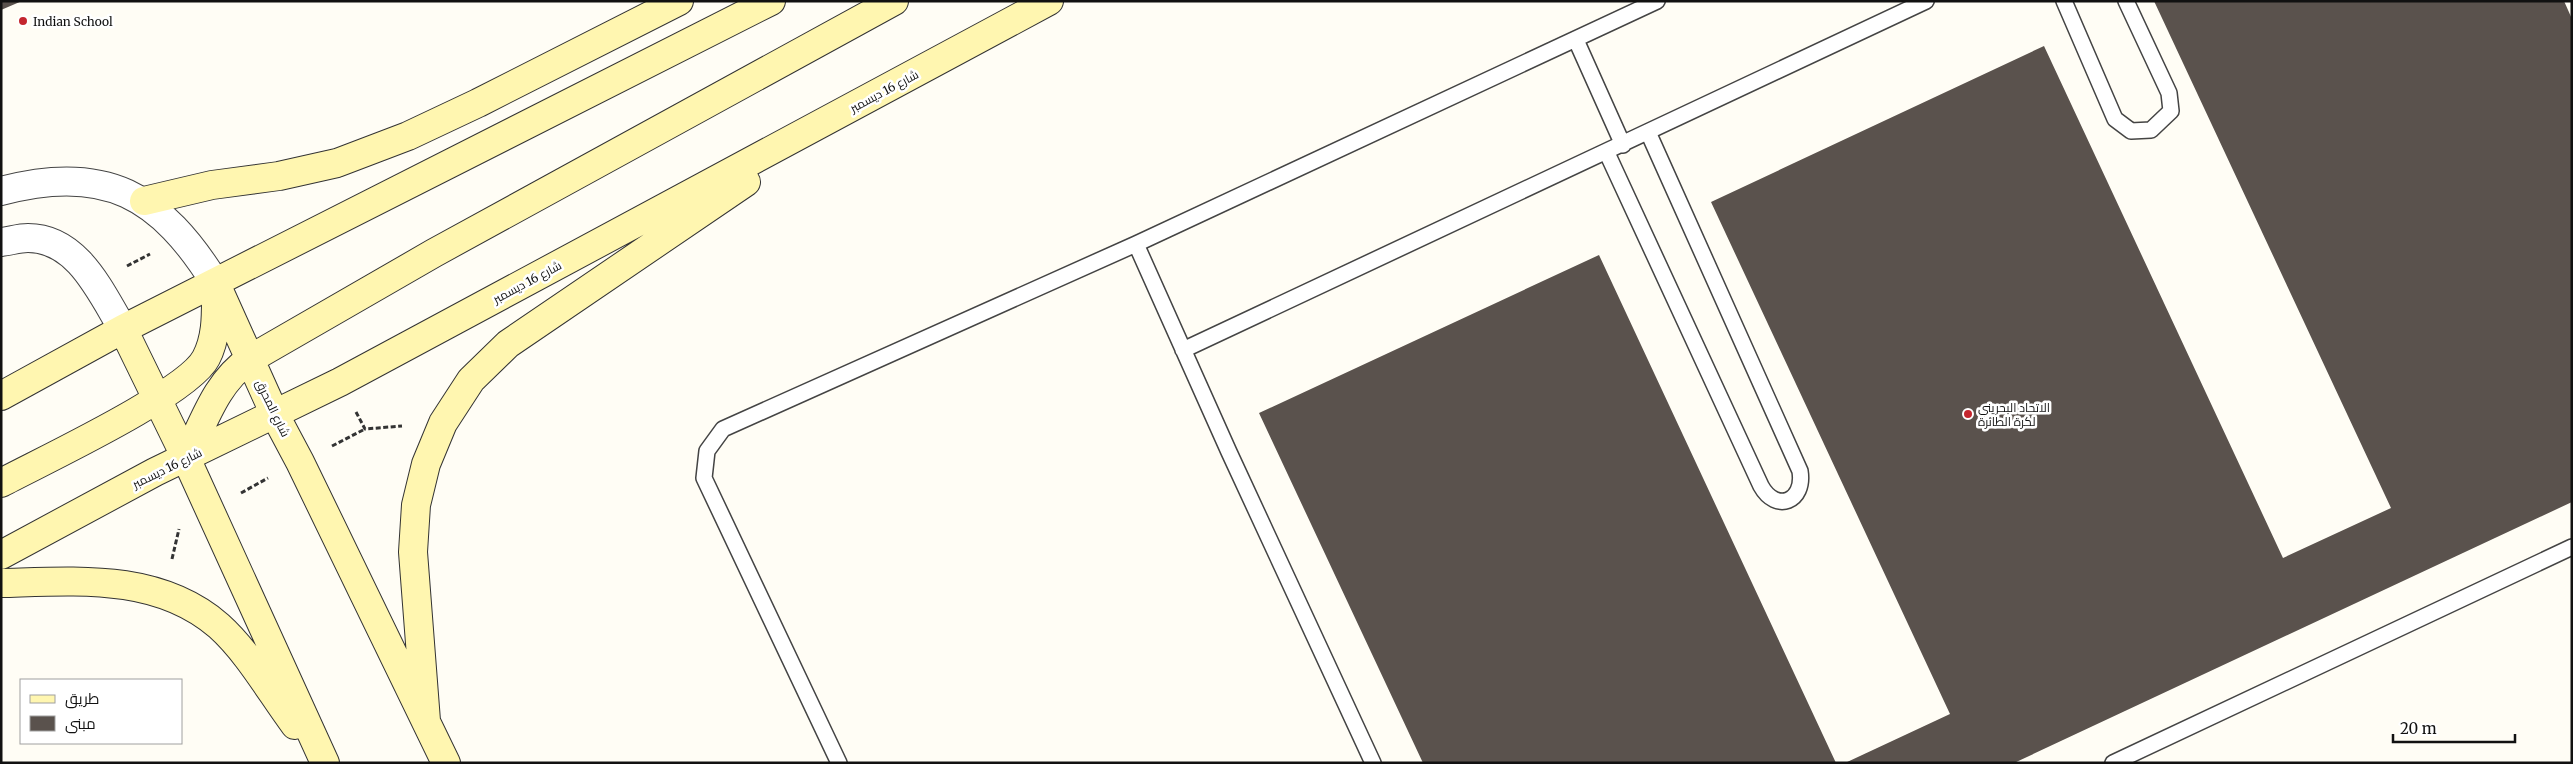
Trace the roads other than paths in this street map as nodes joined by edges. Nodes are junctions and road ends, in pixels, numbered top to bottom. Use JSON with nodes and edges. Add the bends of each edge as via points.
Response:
{"nodes":[{"id":1,"x":678,"y":1,"type":"edge"},
{"id":2,"x":771,"y":1,"type":"edge"},
{"id":3,"x":894,"y":1,"type":"edge"},
{"id":4,"x":1048,"y":1,"type":"edge"},
{"id":5,"x":1657,"y":1,"type":"edge"},
{"id":6,"x":1926,"y":1,"type":"edge"},
{"id":7,"x":2064,"y":1,"type":"edge"},
{"id":8,"x":2126,"y":1,"type":"edge"},
{"id":9,"x":1576,"y":40,"type":"junction"},
{"id":10,"x":863,"y":103,"type":"junction"},
{"id":11,"x":1648,"y":132,"type":"junction"},
{"id":12,"x":1623,"y":146,"type":"junction"},
{"id":13,"x":1606,"y":153,"type":"junction"},
{"id":14,"x":1,"y":191,"type":"edge"},
{"id":15,"x":144,"y":201,"type":"junction"},
{"id":16,"x":1,"y":242,"type":"edge"},
{"id":17,"x":1136,"y":244,"type":"junction"},
{"id":18,"x":216,"y":284,"type":"junction"},
{"id":19,"x":123,"y":329,"type":"junction"},
{"id":20,"x":1184,"y":350,"type":"junction"},
{"id":21,"x":250,"y":359,"type":"junction"},
{"id":22,"x":1,"y":396,"type":"edge"},
{"id":23,"x":157,"y":399,"type":"junction"},
{"id":24,"x":275,"y":415,"type":"junction"},
{"id":25,"x":186,"y":458,"type":"junction"},
{"id":26,"x":1,"y":483,"type":"edge"},
{"id":27,"x":2572,"y":547,"type":"edge"},
{"id":28,"x":1,"y":555,"type":"edge"},
{"id":29,"x":1,"y":583,"type":"edge"},
{"id":30,"x":426,"y":721,"type":"junction"},
{"id":31,"x":324,"y":763,"type":"edge"},
{"id":32,"x":446,"y":763,"type":"edge"},
{"id":33,"x":838,"y":763,"type":"edge"},
{"id":34,"x":1373,"y":763,"type":"edge"},
{"id":35,"x":2113,"y":763,"type":"edge"}],
"edges":[{"from":1,"to":15,"type":"main road","via":[[478,103],[408,136],[337,163],[280,176],[212,185]]},
{"from":2,"to":18,"type":"main road"},
{"from":3,"to":21,"type":"main road","via":[[434,253]]},
{"from":4,"to":10,"type":"main road","name":"شارع 16 ديسمبر"},
{"from":5,"to":9,"type":"lane"},
{"from":6,"to":11,"type":"lane"},
{"from":7,"to":8,"type":"lane","via":[[2115,119],[2131,131],[2152,130],[2171,111],[2169,93]]},
{"from":9,"to":12,"type":"lane"},
{"from":9,"to":17,"type":"lane"},
{"from":10,"to":24,"type":"main road","name":"شارع 16 ديسمبر"},
{"from":10,"to":30,"type":"main road","via":[[508,344],[471,380],[443,424],[426,464],[416,505],[413,552]]},
{"from":11,"to":12,"type":"lane"},
{"from":11,"to":13,"type":"lane","via":[[1800,471],[1802,483],[1798,493],[1788,501],[1776,501],[1766,495],[1761,486]]},
{"from":12,"to":13,"type":"lane"},
{"from":13,"to":20,"type":"lane"},
{"from":14,"to":15,"type":"street","name":"شارع المحرق","via":[[32,183],[91,181]]},
{"from":15,"to":18,"type":"street","name":"شارع المحرق","via":[[182,237]]},
{"from":16,"to":19,"type":"street","via":[[29,238],[51,242],[69,251],[95,282]]},
{"from":17,"to":20,"type":"lane"},
{"from":17,"to":33,"type":"lane","via":[[724,429],[707,451],[704,478]]},
{"from":18,"to":19,"type":"main road"},
{"from":18,"to":21,"type":"main road","name":"شارع المحرق"},
{"from":18,"to":23,"type":"main road","via":[[216,324],[205,360]]},
{"from":19,"to":22,"type":"main road"},
{"from":19,"to":23,"type":"main road"},
{"from":20,"to":34,"type":"lane"},
{"from":21,"to":24,"type":"main road","name":"شارع المحرق"},
{"from":21,"to":25,"type":"main road","via":[[235,369],[225,382]]},
{"from":23,"to":25,"type":"main road"},
{"from":23,"to":26,"type":"main road"},
{"from":24,"to":25,"type":"main road","name":"شارع 16 ديسمبر"},
{"from":24,"to":30,"type":"main road","name":"شارع المحرق"},
{"from":25,"to":28,"type":"main road","name":"شارع 16 ديسمبر"},
{"from":25,"to":31,"type":"main road"},
{"from":27,"to":35,"type":"lane"},
{"from":29,"to":31,"type":"main road","via":[[99,581],[164,593],[194,608],[219,626],[240,650]]},
{"from":30,"to":32,"type":"main road","name":"شارع المحرق"}]}
